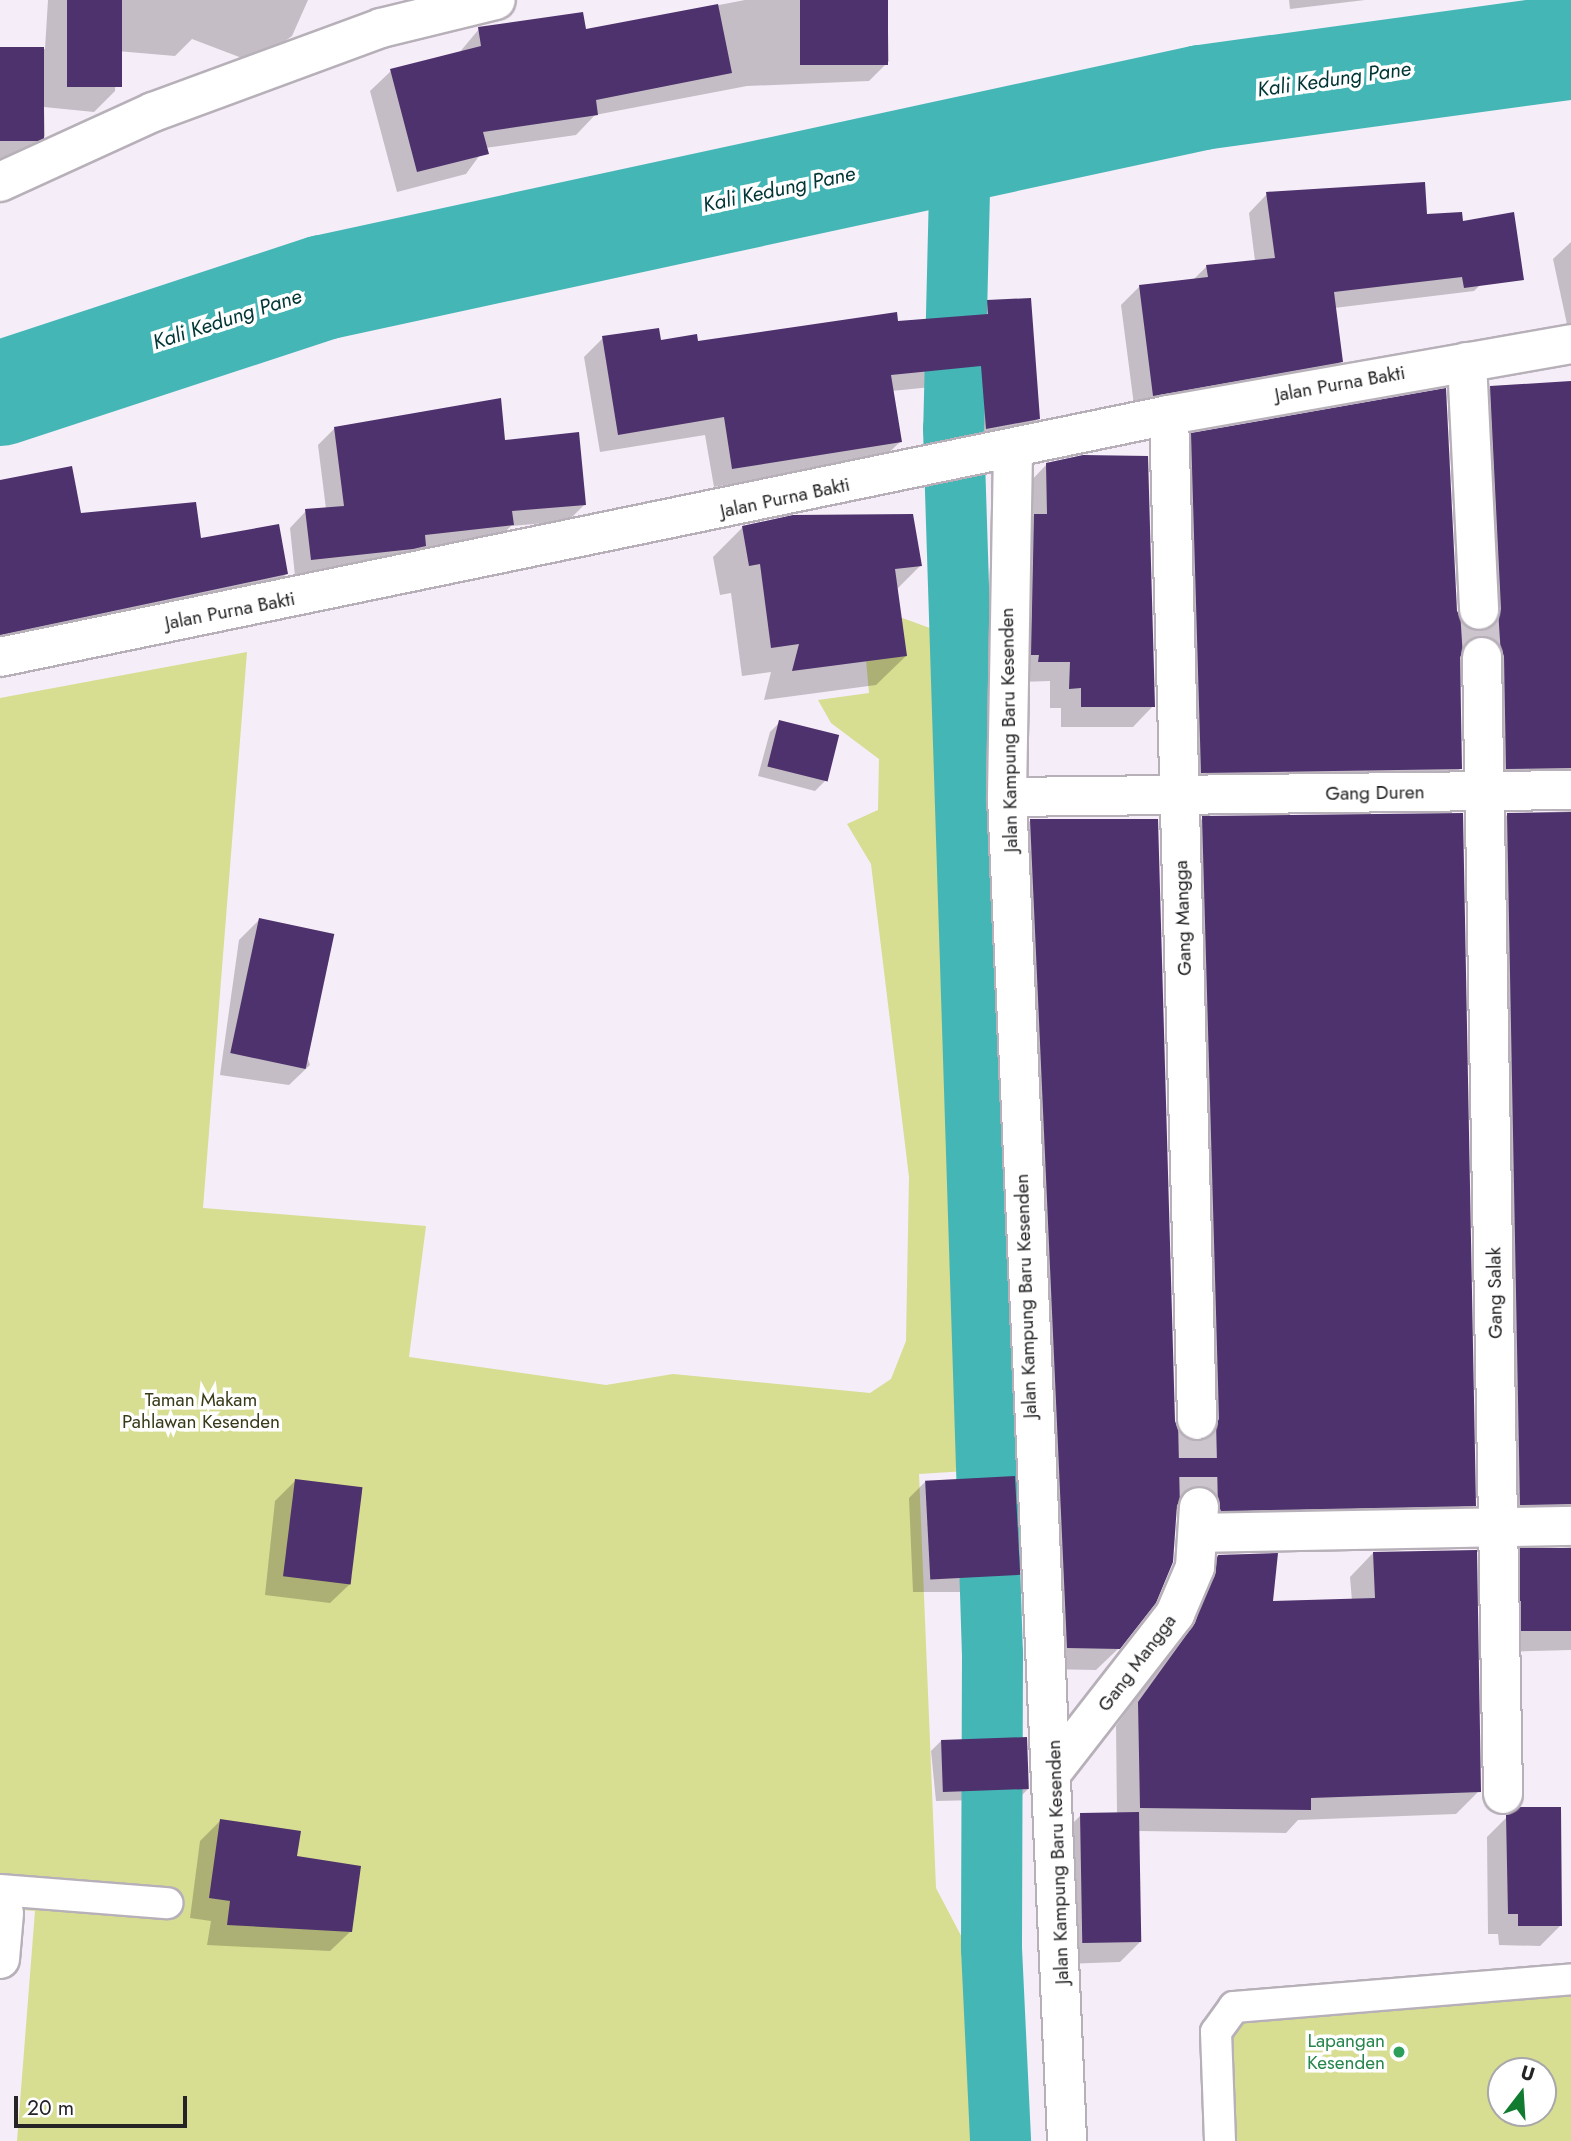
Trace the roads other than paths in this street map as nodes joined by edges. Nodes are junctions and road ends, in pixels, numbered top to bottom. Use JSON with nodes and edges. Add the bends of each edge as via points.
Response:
{"nodes":[{"id":1,"x":496,"y":0,"type":"edge"},
{"id":2,"x":0,"y":181,"type":"edge"},
{"id":3,"x":1571,"y":344,"type":"edge"},
{"id":4,"x":1467,"y":362,"type":"junction"},
{"id":5,"x":1169,"y":415,"type":"junction"},
{"id":6,"x":1013,"y":451,"type":"junction"},
{"id":7,"x":1479,"y":610,"type":"tunnel mouth"},
{"id":8,"x":0,"y":657,"type":"edge"},
{"id":9,"x":1482,"y":657,"type":"tunnel mouth"},
{"id":10,"x":1571,"y":790,"type":"edge"},
{"id":11,"x":1488,"y":792,"type":"junction"},
{"id":12,"x":1180,"y":795,"type":"junction"},
{"id":13,"x":1007,"y":796,"type":"junction"},
{"id":14,"x":1197,"y":1420,"type":"tunnel mouth"},
{"id":15,"x":1571,"y":1526,"type":"edge"},
{"id":16,"x":1496,"y":1527,"type":"junction"},
{"id":17,"x":1056,"y":1767,"type":"junction"},
{"id":18,"x":1503,"y":1794,"type":"dead end"},
{"id":19,"x":3,"y":1897,"type":"edge"},
{"id":20,"x":167,"y":1903,"type":"dead end"},
{"id":21,"x":0,"y":1959,"type":"edge"},
{"id":22,"x":1571,"y":1979,"type":"edge"},
{"id":23,"x":1068,"y":2141,"type":"edge"},
{"id":24,"x":1220,"y":2141,"type":"edge"}],
"edges":[{"from":1,"to":2,"type":"street","via":[[381,27],[153,112]]},
{"from":3,"to":4,"type":"street","name":"Jalan Purna Bakti"},
{"from":4,"to":5,"type":"street","name":"Jalan Purna Bakti"},
{"from":4,"to":7,"type":"street"},
{"from":5,"to":6,"type":"street","name":"Jalan Purna Bakti"},
{"from":5,"to":12,"type":"street","name":"Gang Mangga"},
{"from":6,"to":8,"type":"street","name":"Jalan Purna Bakti"},
{"from":6,"to":13,"type":"street","name":"Jalan Kampung Baru Kesenden"},
{"from":9,"to":11,"type":"street","name":"Gang Salak"},
{"from":10,"to":11,"type":"street","name":"Gang Duren"},
{"from":11,"to":12,"type":"street","name":"Gang Duren"},
{"from":11,"to":16,"type":"street","name":"Gang Salak"},
{"from":12,"to":13,"type":"street","name":"Gang Duren"},
{"from":12,"to":14,"type":"street","name":"Gang Mangga"},
{"from":13,"to":17,"type":"street","name":"Jalan Kampung Baru Kesenden","via":[[1035,1519]]},
{"from":15,"to":16,"type":"street"},
{"from":16,"to":17,"type":"street","name":"Gang Mangga","via":[[1200,1520],[1195,1567],[1164,1633]]},
{"from":16,"to":18,"type":"street","name":"Gang Salak"},
{"from":17,"to":23,"type":"street","name":"Jalan Kampung Baru Kesenden"},
{"from":19,"to":20,"type":"lane"},
{"from":19,"to":21,"type":"street"},
{"from":22,"to":24,"type":"lane","via":[[1234,2007],[1216,2032]]}]}
